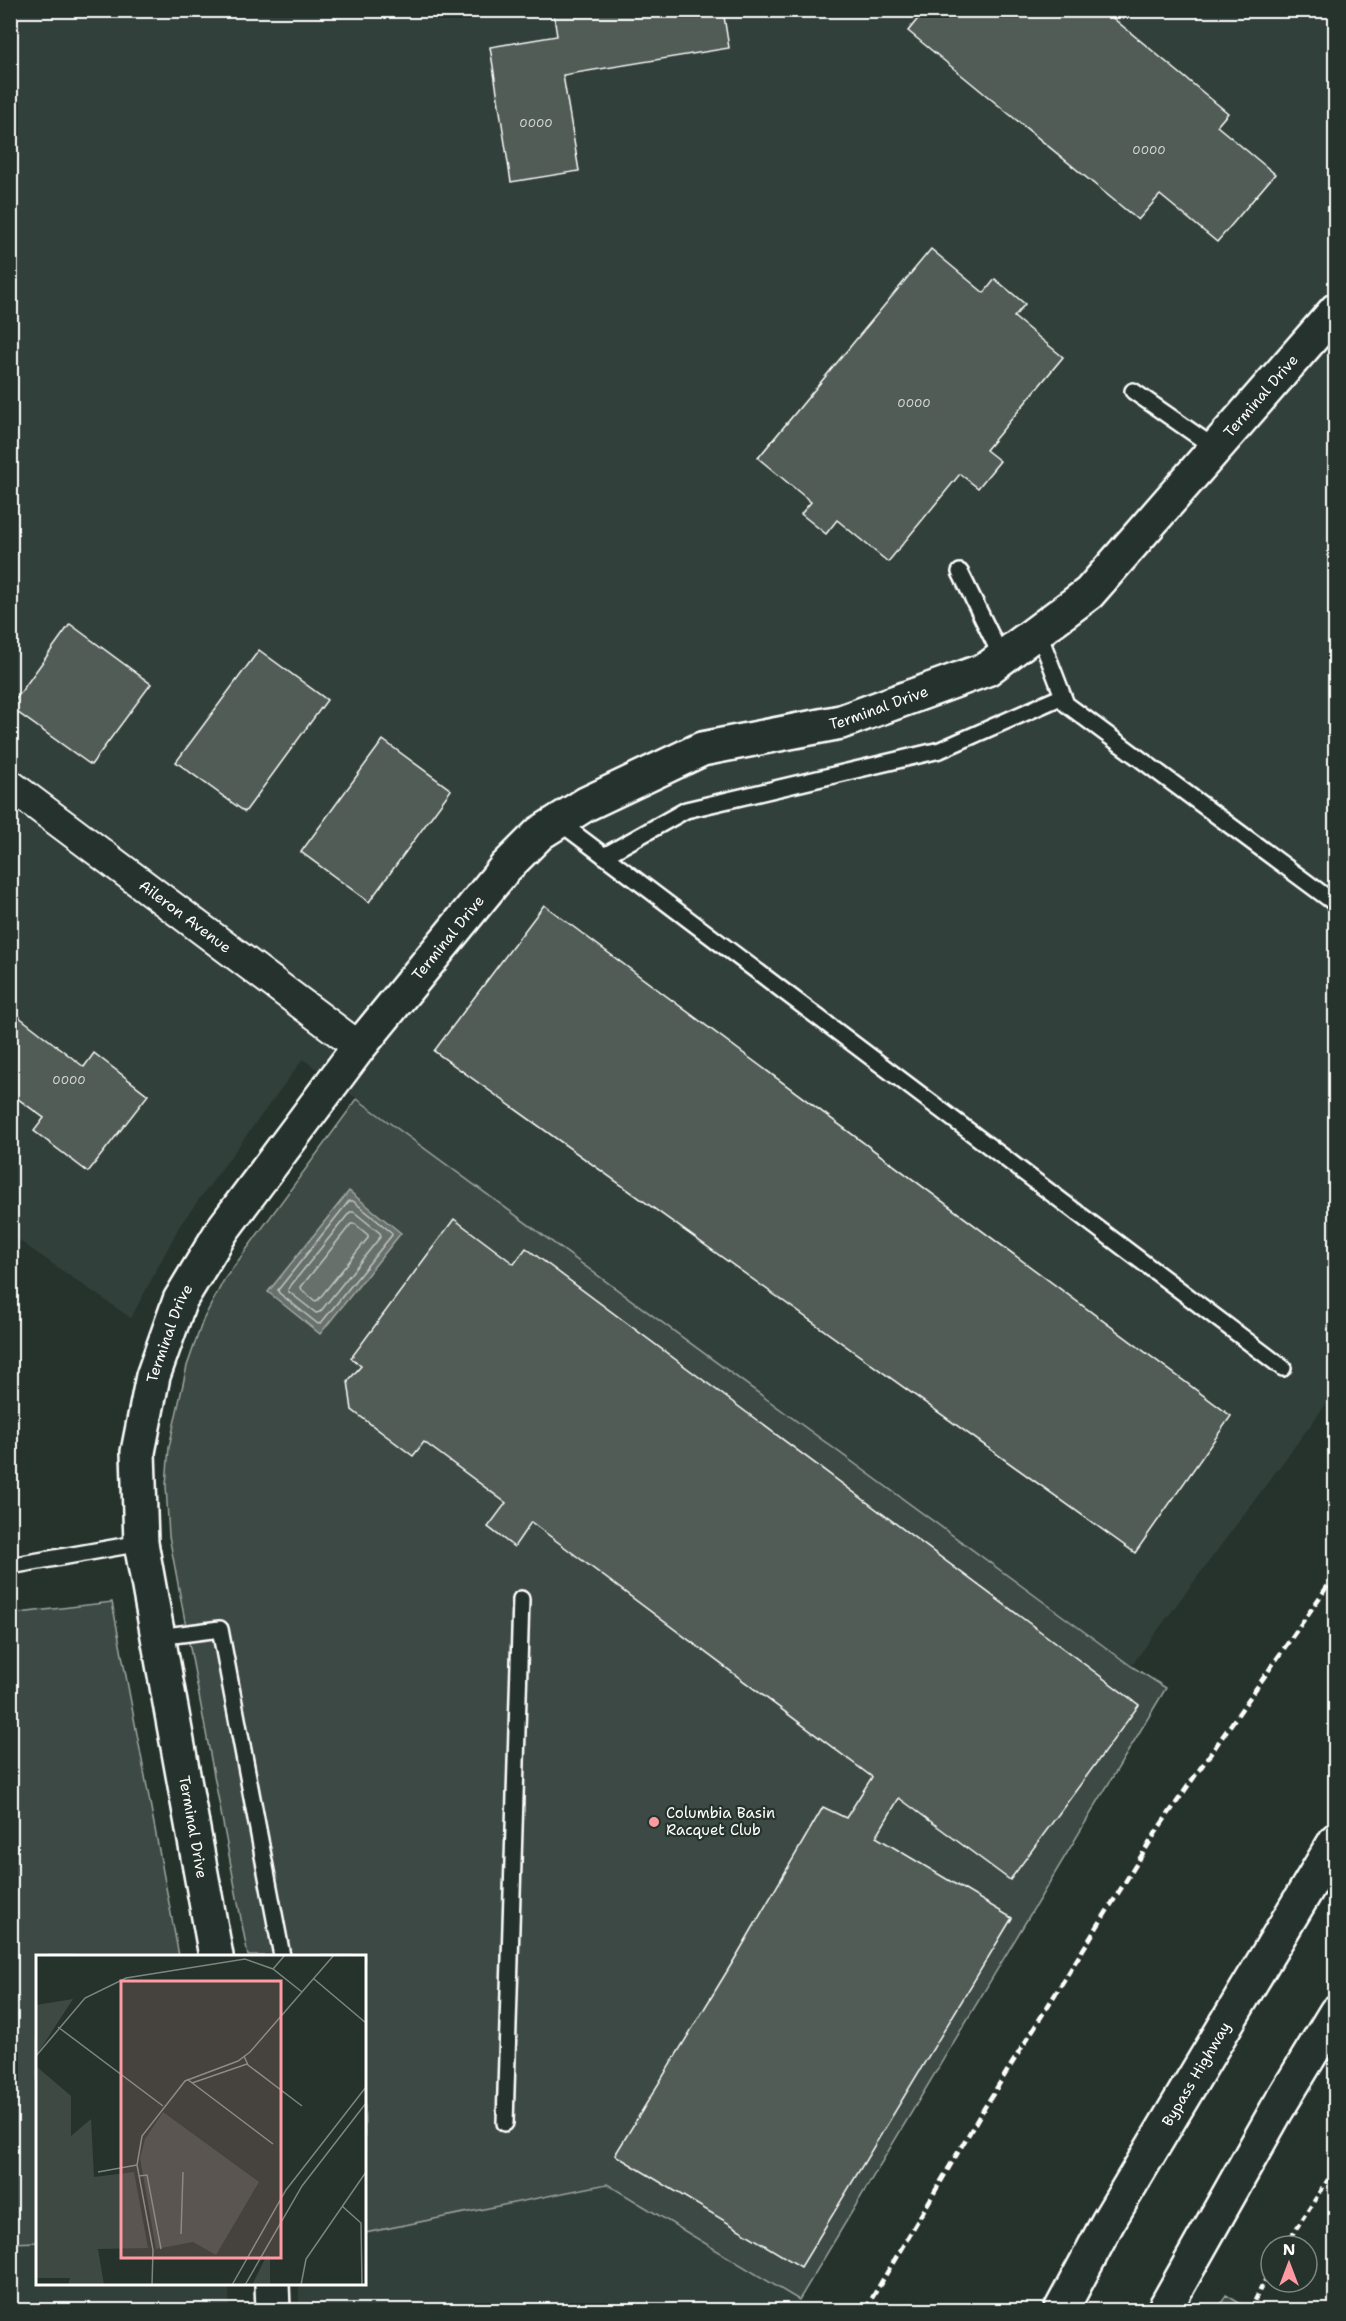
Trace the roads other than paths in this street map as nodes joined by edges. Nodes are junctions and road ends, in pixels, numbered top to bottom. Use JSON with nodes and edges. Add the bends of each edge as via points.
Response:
{"nodes":[{"id":1,"x":1335,"y":310,"type":"edge"},
{"id":2,"x":1133,"y":391,"type":"dead end"},
{"id":3,"x":1215,"y":448,"type":"junction"},
{"id":4,"x":960,"y":572,"type":"dead end"},
{"id":5,"x":1038,"y":631,"type":"junction"},
{"id":6,"x":1002,"y":658,"type":"junction"},
{"id":7,"x":1063,"y":696,"type":"junction"},
{"id":8,"x":10,"y":785,"type":"edge"},
{"id":9,"x":558,"y":821,"type":"junction"},
{"id":10,"x":604,"y":856,"type":"junction"},
{"id":11,"x":1335,"y":904,"type":"edge"},
{"id":12,"x":359,"y":1047,"type":"junction"},
{"id":13,"x":1283,"y":1368,"type":"dead end"},
{"id":14,"x":141,"y":1543,"type":"junction"},
{"id":15,"x":10,"y":1566,"type":"edge"},
{"id":16,"x":521,"y":1599,"type":"dead end"},
{"id":17,"x":158,"y":1637,"type":"junction"},
{"id":18,"x":1335,"y":1840,"type":"edge"},
{"id":19,"x":216,"y":1955,"type":"edge"},
{"id":20,"x":282,"y":1955,"type":"edge"},
{"id":21,"x":1335,"y":2012,"type":"edge"},
{"id":22,"x":506,"y":2123,"type":"dead end"},
{"id":23,"x":272,"y":2285,"type":"edge"},
{"id":24,"x":273,"y":2310,"type":"edge"},
{"id":25,"x":1061,"y":2310,"type":"edge"},
{"id":26,"x":1164,"y":2310,"type":"edge"}],
"edges":[{"from":1,"to":3,"type":"main road","name":"Terminal Drive"},
{"from":2,"to":3,"type":"lane"},
{"from":3,"to":5,"type":"main road","name":"Terminal Drive","via":[[1089,593]]},
{"from":4,"to":6,"type":"lane"},
{"from":5,"to":6,"type":"main road","name":"Terminal Drive"},
{"from":5,"to":7,"type":"lane"},
{"from":6,"to":9,"type":"main road","name":"Terminal Drive","via":[[987,669],[841,722],[702,749]]},
{"from":7,"to":10,"type":"lane","via":[[940,750],[686,810]]},
{"from":7,"to":11,"type":"lane","via":[[1066,704]]},
{"from":8,"to":12,"type":"street","name":"Aileron Avenue"},
{"from":9,"to":10,"type":"lane"},
{"from":9,"to":12,"type":"main road","name":"Terminal Drive","via":[[540,832],[506,867]]},
{"from":10,"to":13,"type":"lane"},
{"from":12,"to":14,"type":"main road","name":"Terminal Drive","via":[[223,1228],[180,1300],[153,1376],[138,1452]]},
{"from":14,"to":15,"type":"lane"},
{"from":14,"to":17,"type":"main road","name":"Terminal Drive"},
{"from":16,"to":22,"type":"lane"},
{"from":17,"to":19,"type":"main road","name":"Terminal Drive"},
{"from":17,"to":20,"type":"lane","via":[[220,1629]]},
{"from":18,"to":25,"type":"main road","name":"Bypass Highway","via":[[1108,2222]]},
{"from":21,"to":26,"type":"main road"},
{"from":23,"to":24,"type":"main road"}]}
